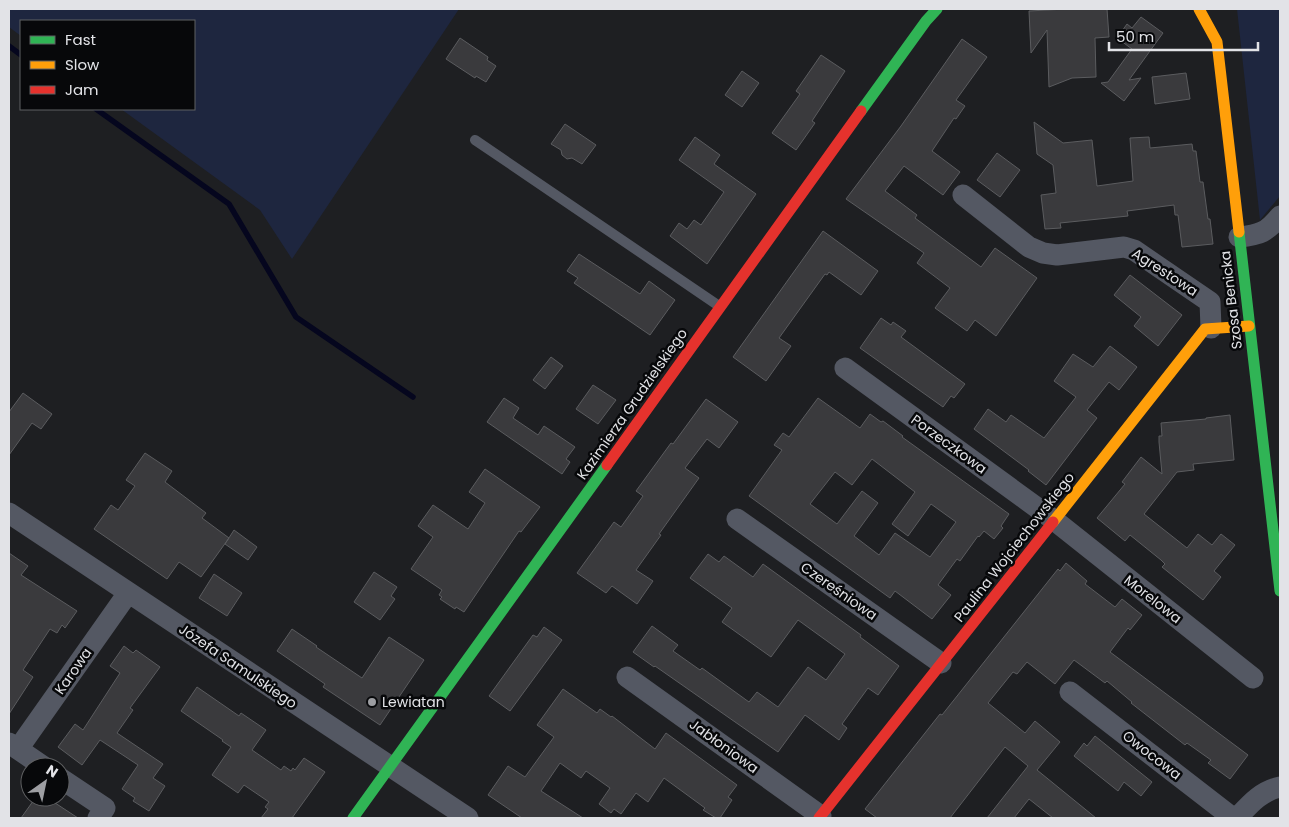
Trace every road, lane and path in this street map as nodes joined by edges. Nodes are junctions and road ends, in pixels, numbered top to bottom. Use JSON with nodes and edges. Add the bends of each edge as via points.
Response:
{"nodes":[{"id":1,"x":937,"y":9,"type":"edge"},
{"id":2,"x":1199,"y":9,"type":"edge"},
{"id":3,"x":475,"y":140,"type":"dead end"},
{"id":4,"x":963,"y":195,"type":"dead end"},
{"id":5,"x":1280,"y":216,"type":"edge"},
{"id":6,"x":1239,"y":237,"type":"junction"},
{"id":7,"x":720,"y":306,"type":"junction"},
{"id":8,"x":1249,"y":326,"type":"junction"},
{"id":9,"x":1210,"y":328,"type":"junction"},
{"id":10,"x":845,"y":368,"type":"dead end"},
{"id":11,"x":9,"y":513,"type":"edge"},
{"id":12,"x":737,"y":519,"type":"dead end"},
{"id":13,"x":1054,"y":520,"type":"junction"},
{"id":14,"x":1280,"y":591,"type":"edge"},
{"id":15,"x":128,"y":593,"type":"junction"},
{"id":16,"x":941,"y":663,"type":"junction"},
{"id":17,"x":627,"y":677,"type":"dead end"},
{"id":18,"x":1253,"y":678,"type":"dead end"},
{"id":19,"x":1070,"y":692,"type":"dead end"},
{"id":20,"x":13,"y":746,"type":"edge"},
{"id":21,"x":29,"y":757,"type":"edge"},
{"id":22,"x":390,"y":767,"type":"junction"},
{"id":23,"x":70,"y":787,"type":"edge"},
{"id":24,"x":1280,"y":787,"type":"edge"},
{"id":25,"x":101,"y":813,"type":"edge"},
{"id":26,"x":820,"y":817,"type":"edge"},
{"id":27,"x":353,"y":818,"type":"edge"},
{"id":28,"x":468,"y":818,"type":"edge"},
{"id":29,"x":1235,"y":818,"type":"edge"}],
"edges":[{"from":1,"to":7,"type":"street","name":"Kazimierza Grudzielskiego"},
{"from":2,"to":6,"type":"street","name":"Szosa Benicka","via":[[1217,42]]},
{"from":3,"to":7,"type":"lane"},
{"from":4,"to":9,"type":"street","name":"Agrestowa","via":[[1029,247],[1043,253],[1058,255],[1124,247],[1134,250],[1210,302]]},
{"from":5,"to":6,"type":"street","via":[[1268,230]]},
{"from":6,"to":8,"type":"street","name":"Szosa Benicka"},
{"from":7,"to":22,"type":"street","name":"Kazimierza Grudzielskiego"},
{"from":8,"to":9,"type":"street"},
{"from":8,"to":14,"type":"street","name":"Szosa Benicka"},
{"from":9,"to":13,"type":"street","name":"Paulina Wojciechowskiego","via":[[1205,329]]},
{"from":10,"to":13,"type":"street","name":"Porzeczkowa"},
{"from":11,"to":15,"type":"street","name":"Józefa Samulskiego"},
{"from":12,"to":16,"type":"street","name":"Czereśniowa"},
{"from":13,"to":16,"type":"street","name":"Paulina Wojciechowskiego"},
{"from":13,"to":18,"type":"street","name":"Morelowa"},
{"from":15,"to":20,"type":"street","name":"Karowa"},
{"from":15,"to":22,"type":"street","name":"Józefa Samulskiego"},
{"from":16,"to":26,"type":"street","name":"Paulina Wojciechowskiego"},
{"from":17,"to":26,"type":"street","name":"Jabłoniowa"},
{"from":19,"to":29,"type":"street","name":"Owocowa"},
{"from":20,"to":21,"type":"street"},
{"from":22,"to":27,"type":"street","name":"Kazimierza Grudzielskiego"},
{"from":22,"to":28,"type":"street","name":"Józefa Samulskiego"},
{"from":23,"to":25,"type":"street"},
{"from":24,"to":29,"type":"street","via":[[1255,798]]}]}
